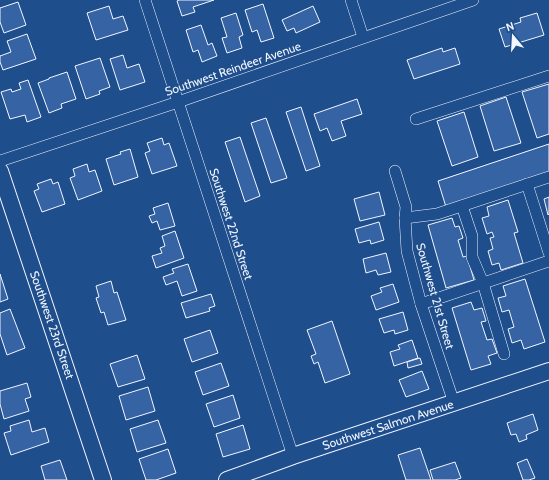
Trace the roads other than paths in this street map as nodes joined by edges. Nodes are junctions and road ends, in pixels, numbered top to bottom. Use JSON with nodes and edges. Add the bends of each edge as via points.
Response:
{"nodes":[{"id":1,"x":145,"y":0,"type":"edge"},
{"id":2,"x":351,"y":0,"type":"edge"},
{"id":3,"x":473,"y":0,"type":"edge"},
{"id":4,"x":363,"y":38,"type":"junction"},
{"id":5,"x":549,"y":76,"type":"edge"},
{"id":6,"x":178,"y":102,"type":"junction"},
{"id":7,"x":416,"y":119,"type":"dead end"},
{"id":8,"x":0,"y":161,"type":"edge"},
{"id":9,"x":0,"y":171,"type":"edge"},
{"id":10,"x":395,"y":171,"type":"dead end"},
{"id":11,"x":549,"y":177,"type":"edge"},
{"id":12,"x":527,"y":184,"type":"junction"},
{"id":13,"x":462,"y":206,"type":"junction"},
{"id":14,"x":405,"y":218,"type":"junction"},
{"id":15,"x":549,"y":253,"type":"edge"},
{"id":16,"x":549,"y":262,"type":"edge"},
{"id":17,"x":483,"y":283,"type":"junction"},
{"id":18,"x":421,"y":304,"type":"junction"},
{"id":19,"x":504,"y":354,"type":"dead end"},
{"id":20,"x":549,"y":372,"type":"edge"},
{"id":21,"x":454,"y":403,"type":"junction"},
{"id":22,"x":294,"y":456,"type":"junction"},
{"id":23,"x":104,"y":480,"type":"edge"},
{"id":24,"x":227,"y":480,"type":"edge"}],
"edges":[{"from":1,"to":6,"type":"street","name":"Southwest 22nd Street"},
{"from":2,"to":4,"type":"street"},
{"from":3,"to":4,"type":"street","name":"Southwest Reindeer Avenue"},
{"from":4,"to":6,"type":"street","name":"Southwest Reindeer Avenue"},
{"from":5,"to":7,"type":"street"},
{"from":6,"to":8,"type":"street","name":"Southwest Reindeer Avenue"},
{"from":6,"to":22,"type":"street","name":"Southwest 22nd Street"},
{"from":9,"to":23,"type":"main road","name":"Southwest 23rd Street"},
{"from":10,"to":14,"type":"street","name":"Southwest 21st Street","via":[[406,206]]},
{"from":11,"to":12,"type":"street"},
{"from":12,"to":13,"type":"street"},
{"from":12,"to":15,"type":"street"},
{"from":13,"to":14,"type":"street","via":[[436,214]]},
{"from":13,"to":17,"type":"street","via":[[472,236],[472,257]]},
{"from":14,"to":18,"type":"street","name":"Southwest 21st Street","via":[[407,251]]},
{"from":16,"to":17,"type":"street"},
{"from":17,"to":18,"type":"street"},
{"from":17,"to":19,"type":"street"},
{"from":18,"to":21,"type":"street","name":"Southwest 21st Street"},
{"from":20,"to":21,"type":"main road","name":"Southwest Salmon Avenue"},
{"from":21,"to":22,"type":"main road","name":"Southwest Salmon Avenue"},
{"from":22,"to":24,"type":"main road","name":"Southwest Salmon Avenue"}]}
